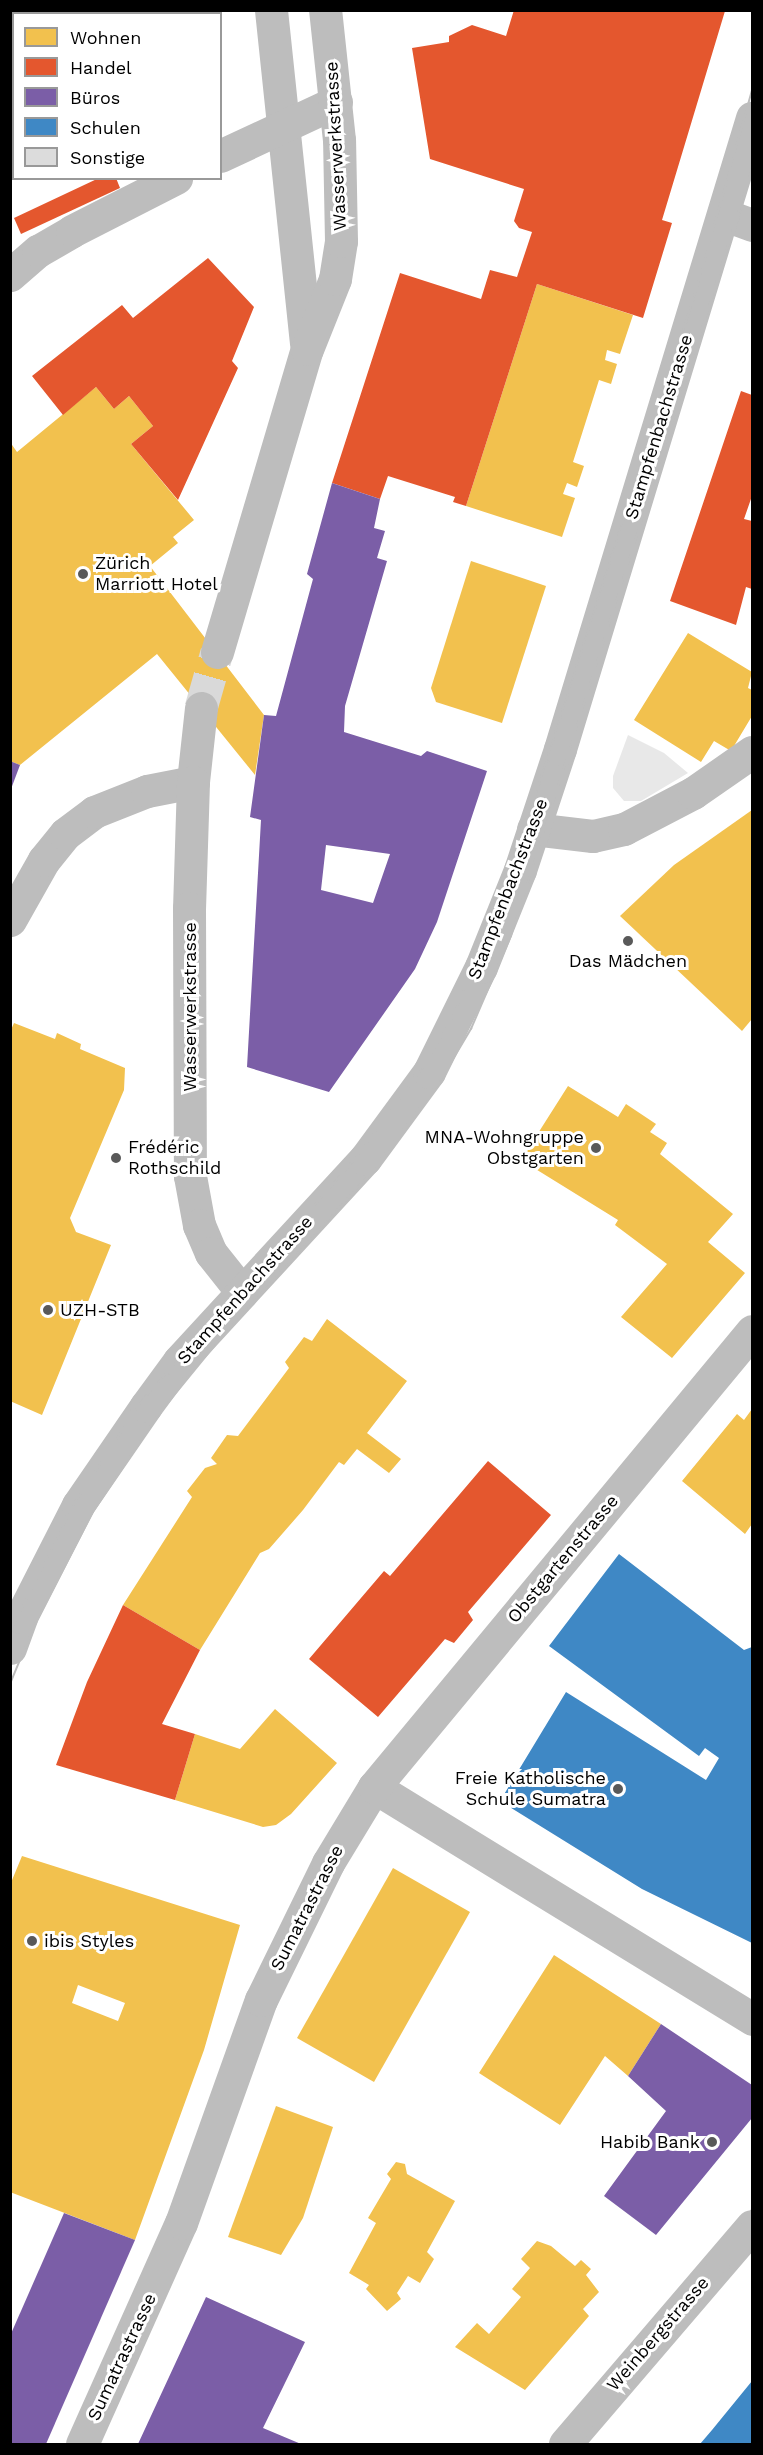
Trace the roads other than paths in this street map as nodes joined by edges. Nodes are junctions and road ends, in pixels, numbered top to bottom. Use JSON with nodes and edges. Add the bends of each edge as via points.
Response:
{"nodes":[{"id":1,"x":271,"y":10,"type":"edge"},
{"id":2,"x":325,"y":10,"type":"edge"},
{"id":3,"x":336,"y":102,"type":"junction"},
{"id":4,"x":753,"y":118,"type":"edge"},
{"id":5,"x":282,"y":125,"type":"junction"},
{"id":6,"x":222,"y":155,"type":"edge"},
{"id":7,"x":172,"y":180,"type":"edge"},
{"id":8,"x":739,"y":220,"type":"edge"},
{"id":9,"x":10,"y":275,"type":"edge"},
{"id":10,"x":307,"y":349,"type":"junction"},
{"id":11,"x":217,"y":652,"type":"tunnel mouth"},
{"id":12,"x":201,"y":708,"type":"tunnel mouth"},
{"id":13,"x":753,"y":752,"type":"edge"},
{"id":14,"x":193,"y":782,"type":"junction"},
{"id":15,"x":532,"y":829,"type":"junction"},
{"id":16,"x":10,"y":920,"type":"edge"},
{"id":17,"x":242,"y":1292,"type":"junction"},
{"id":18,"x":753,"y":1331,"type":"edge"},
{"id":19,"x":10,"y":1648,"type":"edge"},
{"id":20,"x":374,"y":1788,"type":"junction"},
{"id":21,"x":753,"y":2019,"type":"edge"},
{"id":22,"x":753,"y":2226,"type":"edge"},
{"id":23,"x":82,"y":2445,"type":"edge"},
{"id":24,"x":565,"y":2445,"type":"edge"}],
"edges":[{"from":1,"to":5,"type":"street","name":"Wasserwerkstrasse"},
{"from":2,"to":3,"type":"street","name":"Wasserwerkstrasse"},
{"from":3,"to":5,"type":"street"},
{"from":3,"to":10,"type":"street","name":"Wasserwerkstrasse","via":[[341,241],[335,279]]},
{"from":4,"to":8,"type":"street","name":"Stampfenbachstrasse"},
{"from":5,"to":6,"type":"street"},
{"from":5,"to":10,"type":"street","name":"Wasserwerkstrasse"},
{"from":7,"to":9,"type":"street","via":[[72,231],[38,251]]},
{"from":8,"to":15,"type":"street","name":"Stampfenbachstrasse"},
{"from":10,"to":11,"type":"street","name":"Wasserwerkstrasse"},
{"from":12,"to":14,"type":"street","name":"Wasserwerkstrasse"},
{"from":13,"to":15,"type":"street","via":[[693,794],[624,829],[593,836]]},
{"from":14,"to":16,"type":"street","via":[[147,791],[94,812],[65,834],[44,860]]},
{"from":14,"to":17,"type":"street","name":"Wasserwerkstrasse","via":[[190,1176],[199,1225],[211,1253]]},
{"from":15,"to":17,"type":"street","name":"Stampfenbachstrasse","via":[[481,967],[429,1072],[365,1159]]},
{"from":17,"to":19,"type":"street","name":"Stampfenbachstrasse","via":[[179,1361],[78,1505],[21,1617]]},
{"from":18,"to":20,"type":"street","name":"Obstgartenstrasse"},
{"from":20,"to":21,"type":"street"},
{"from":20,"to":23,"type":"street","name":"Sumatrastrasse","via":[[328,1863],[261,2000],[181,2223]]},
{"from":22,"to":24,"type":"street","name":"Weinbergstrasse"}]}
